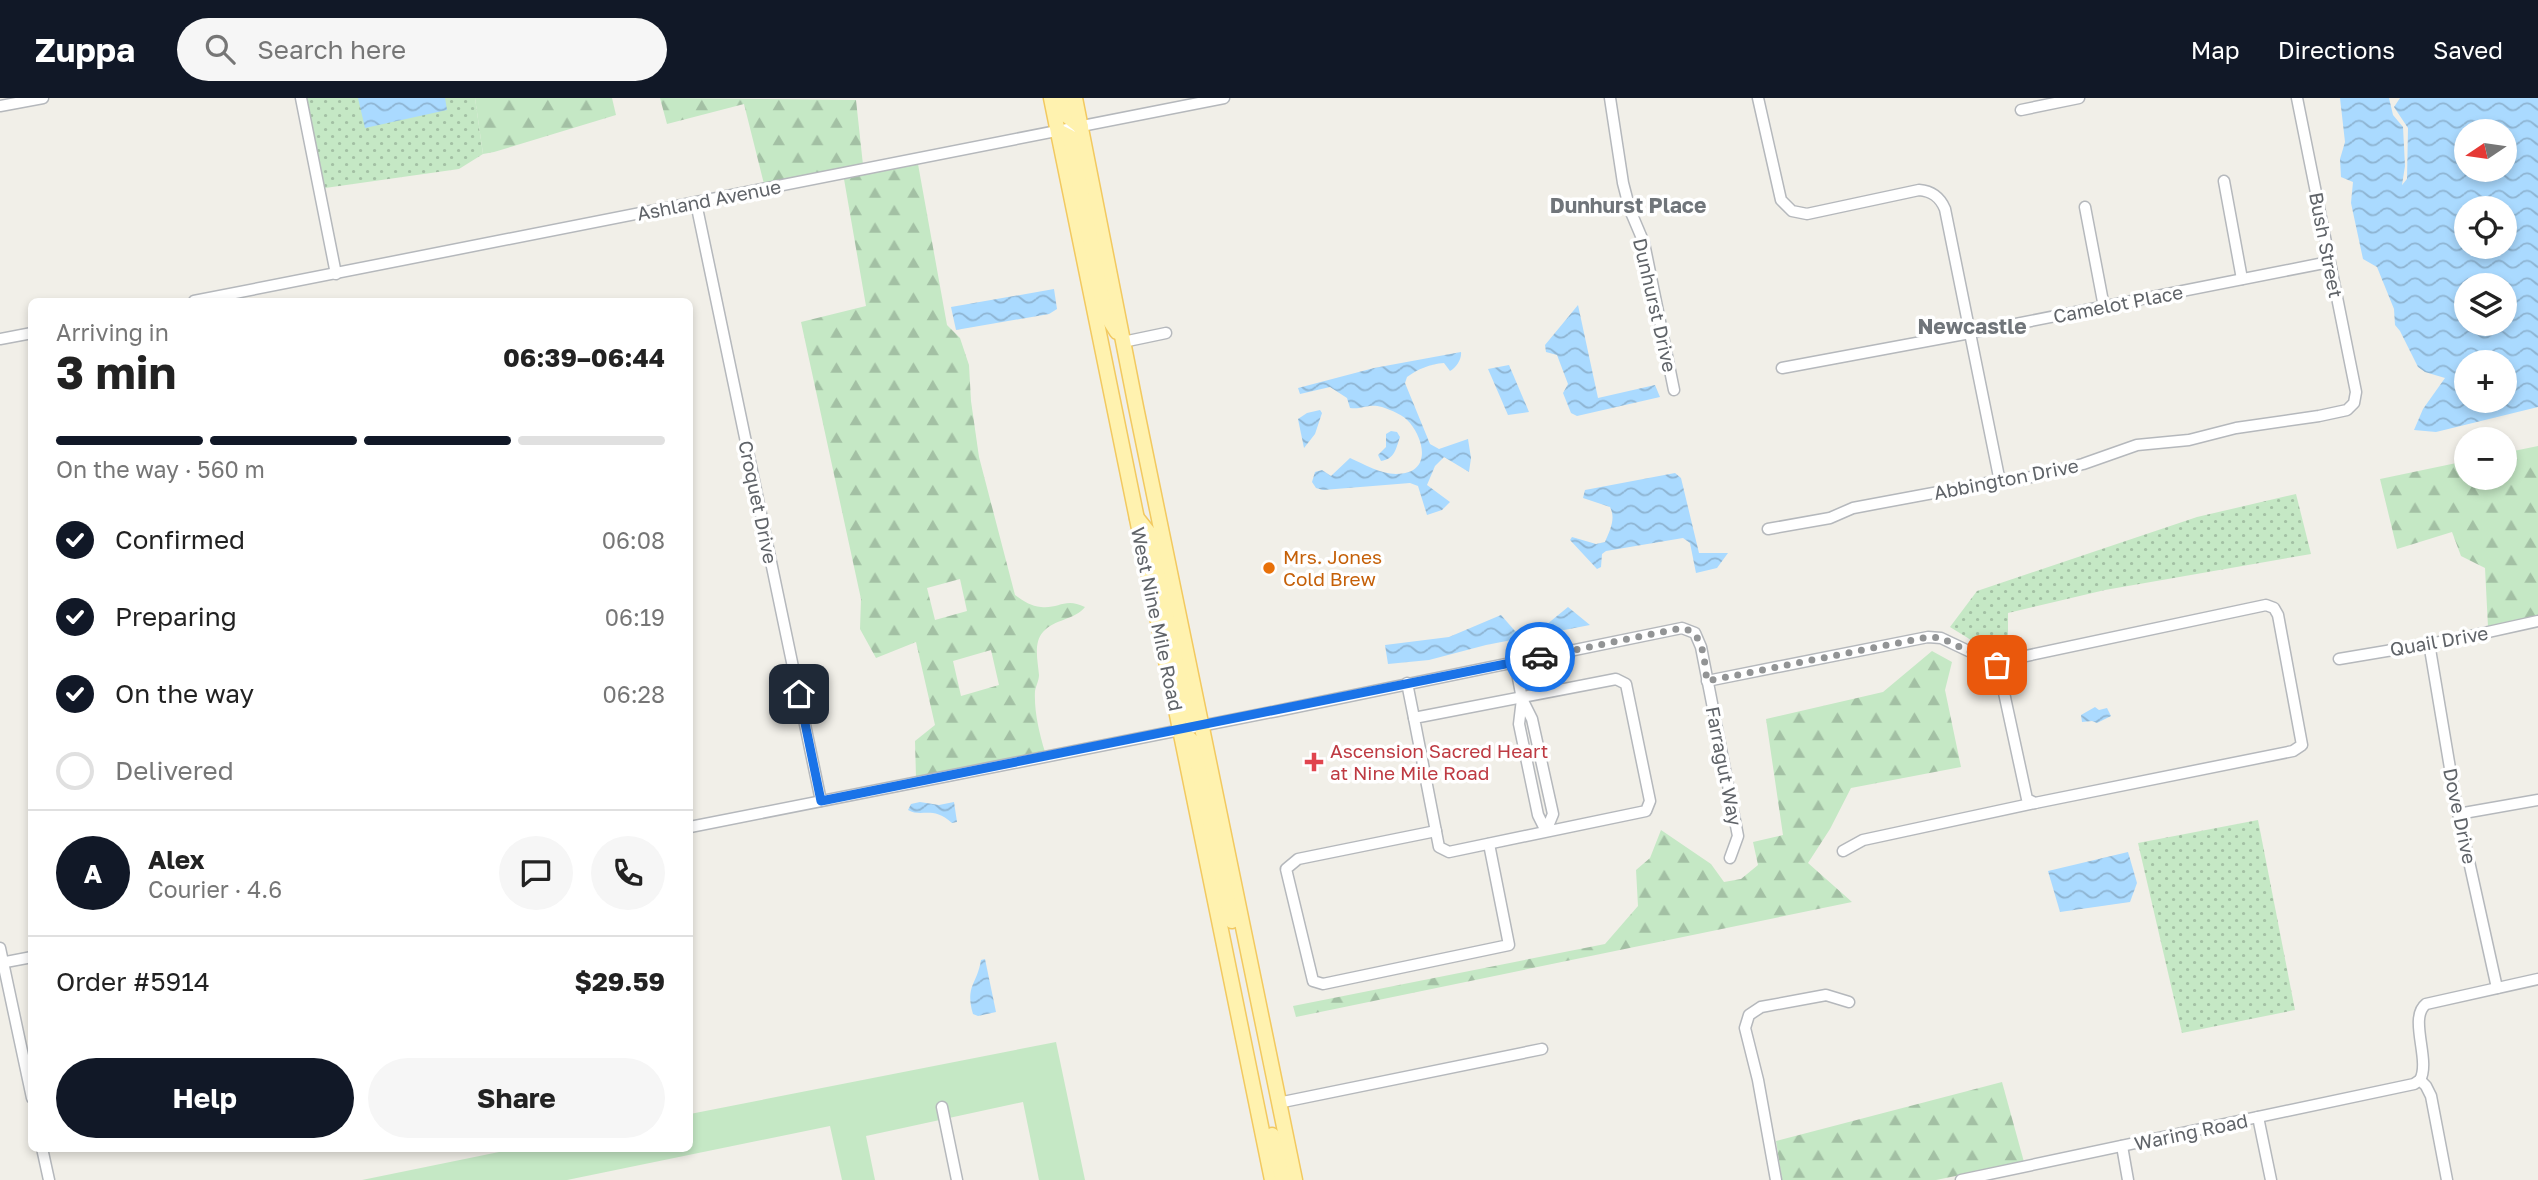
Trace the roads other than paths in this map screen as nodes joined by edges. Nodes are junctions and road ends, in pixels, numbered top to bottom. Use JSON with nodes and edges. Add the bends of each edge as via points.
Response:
{"nodes":[{"id":1,"x":43,"y":98,"type":"edge"},
{"id":2,"x":301,"y":98,"type":"edge"},
{"id":3,"x":1051,"y":98,"type":"edge"},
{"id":4,"x":1062,"y":98,"type":"edge"},
{"id":5,"x":1075,"y":98,"type":"edge"},
{"id":6,"x":1224,"y":98,"type":"edge"},
{"id":7,"x":1610,"y":98,"type":"edge"},
{"id":8,"x":1758,"y":98,"type":"edge"},
{"id":9,"x":2079,"y":98,"type":"edge"},
{"id":10,"x":2297,"y":98,"type":"edge"},
{"id":11,"x":0,"y":106,"type":"edge"},
{"id":12,"x":2021,"y":110,"type":"dead end"},
{"id":13,"x":1081,"y":127,"type":"junction"},
{"id":14,"x":1058,"y":131,"type":"junction"},
{"id":15,"x":2224,"y":181,"type":"dead end"},
{"id":16,"x":696,"y":203,"type":"junction"},
{"id":17,"x":2085,"y":207,"type":"dead end"},
{"id":18,"x":2329,"y":262,"type":"junction"},
{"id":19,"x":336,"y":274,"type":"junction"},
{"id":20,"x":2242,"y":279,"type":"junction"},
{"id":21,"x":210,"y":298,"type":"edge"},
{"id":22,"x":2104,"y":307,"type":"junction"},
{"id":23,"x":1166,"y":333,"type":"dead end"},
{"id":24,"x":1970,"y":333,"type":"junction"},
{"id":25,"x":28,"y":334,"type":"edge"},
{"id":26,"x":0,"y":339,"type":"edge"},
{"id":27,"x":1123,"y":342,"type":"junction"},
{"id":28,"x":1783,"y":368,"type":"dead end"},
{"id":29,"x":1674,"y":390,"type":"dead end"},
{"id":30,"x":2356,"y":392,"type":"joint"},
{"id":31,"x":2000,"y":482,"type":"junction"},
{"id":32,"x":1136,"y":516,"type":"junction"},
{"id":33,"x":1768,"y":529,"type":"dead end"},
{"id":34,"x":2538,"y":621,"type":"edge"},
{"id":35,"x":2429,"y":643,"type":"junction"},
{"id":36,"x":2339,"y":659,"type":"dead end"},
{"id":37,"x":1515,"y":662,"type":"junction"},
{"id":38,"x":2002,"y":662,"type":"junction"},
{"id":39,"x":1707,"y":681,"type":"junction"},
{"id":40,"x":1407,"y":683,"type":"junction"},
{"id":41,"x":1522,"y":699,"type":"junction"},
{"id":42,"x":1414,"y":718,"type":"junction"},
{"id":43,"x":1201,"y":726,"type":"junction"},
{"id":44,"x":1180,"y":730,"type":"junction"},
{"id":45,"x":2538,"y":800,"type":"edge"},
{"id":46,"x":821,"y":801,"type":"junction"},
{"id":47,"x":2035,"y":803,"type":"junction"},
{"id":48,"x":2458,"y":814,"type":"junction"},
{"id":49,"x":693,"y":826,"type":"edge"},
{"id":50,"x":1436,"y":831,"type":"junction"},
{"id":51,"x":1546,"y":831,"type":"junction"},
{"id":52,"x":1489,"y":844,"type":"junction"},
{"id":53,"x":1843,"y":851,"type":"dead end"},
{"id":54,"x":1730,"y":858,"type":"dead end"},
{"id":55,"x":1244,"y":936,"type":"junction"},
{"id":56,"x":0,"y":948,"type":"edge"},
{"id":57,"x":28,"y":958,"type":"edge"},
{"id":58,"x":1,"y":963,"type":"edge"},
{"id":59,"x":2538,"y":979,"type":"edge"},
{"id":60,"x":2497,"y":988,"type":"junction"},
{"id":61,"x":1849,"y":1002,"type":"dead end"},
{"id":62,"x":1542,"y":1049,"type":"dead end"},
{"id":63,"x":2420,"y":1080,"type":"junction"},
{"id":64,"x":28,"y":1081,"type":"edge"},
{"id":65,"x":1278,"y":1103,"type":"junction"},
{"id":66,"x":942,"y":1107,"type":"dead end"},
{"id":67,"x":2258,"y":1117,"type":"junction"},
{"id":68,"x":1261,"y":1126,"type":"junction"},
{"id":69,"x":2122,"y":1146,"type":"junction"},
{"id":70,"x":43,"y":1152,"type":"edge"},
{"id":71,"x":49,"y":1180,"type":"edge"},
{"id":72,"x":957,"y":1180,"type":"edge"},
{"id":73,"x":1272,"y":1180,"type":"edge"},
{"id":74,"x":1283,"y":1180,"type":"edge"},
{"id":75,"x":1295,"y":1180,"type":"edge"},
{"id":76,"x":1776,"y":1180,"type":"edge"},
{"id":77,"x":1961,"y":1180,"type":"edge"},
{"id":78,"x":2128,"y":1180,"type":"edge"},
{"id":79,"x":2271,"y":1180,"type":"edge"},
{"id":80,"x":2447,"y":1180,"type":"edge"}],
"edges":[{"from":1,"to":11,"type":"street"},
{"from":2,"to":19,"type":"street"},
{"from":3,"to":14,"type":"main road","name":"West Nine Mile Road"},
{"from":4,"to":13,"type":"main road","via":[[1066,115]]},
{"from":5,"to":13,"type":"main road","name":"West Nine Mile Road"},
{"from":6,"to":13,"type":"street","name":"Ashland Avenue"},
{"from":7,"to":29,"type":"street","name":"Dunhurst Drive","via":[[1623,183],[1644,243]]},
{"from":8,"to":24,"type":"street","via":[[1781,200],[1792,211],[1807,214],[1919,190],[1940,199]]},
{"from":9,"to":12,"type":"street"},
{"from":10,"to":18,"type":"street","name":"Bush Street"},
{"from":13,"to":14,"type":"street","name":"Ashland Avenue"},
{"from":13,"to":27,"type":"main road","name":"West Nine Mile Road"},
{"from":14,"to":16,"type":"street","name":"Ashland Avenue"},
{"from":14,"to":27,"type":"main road","via":[[1069,137],[1105,313]]},
{"from":14,"to":32,"type":"main road","name":"West Nine Mile Road"},
{"from":15,"to":20,"type":"street"},
{"from":16,"to":19,"type":"street","name":"Ashland Avenue"},
{"from":16,"to":46,"type":"street","name":"Croquet Drive"},
{"from":17,"to":22,"type":"street"},
{"from":18,"to":20,"type":"street","name":"Camelot Place"},
{"from":18,"to":30,"type":"street","name":"Bush Street"},
{"from":19,"to":21,"type":"street","name":"Ashland Avenue"},
{"from":20,"to":22,"type":"street","name":"Camelot Place"},
{"from":22,"to":24,"type":"street","name":"Camelot Place"},
{"from":23,"to":27,"type":"street"},
{"from":24,"to":28,"type":"street","name":"Camelot Place"},
{"from":24,"to":31,"type":"street"},
{"from":25,"to":26,"type":"street"},
{"from":27,"to":43,"type":"main road","name":"West Nine Mile Road"},
{"from":30,"to":31,"type":"street","name":"Abbington Drive","via":[[2347,410],[2189,440],[2137,444],[2083,464]]},
{"from":31,"to":33,"type":"street","name":"Abbington Drive","via":[[1853,508],[1830,519]]},
{"from":32,"to":43,"type":"main road","via":[[1149,533],[1188,716]]},
{"from":32,"to":44,"type":"main road","name":"West Nine Mile Road"},
{"from":34,"to":35,"type":"street","name":"Quail Drive"},
{"from":35,"to":36,"type":"street","name":"Quail Drive"},
{"from":35,"to":48,"type":"street","name":"Dove Drive"},
{"from":37,"to":39,"type":"street","name":"Farragut Way","via":[[1682,628],[1699,638]]},
{"from":37,"to":40,"type":"street"},
{"from":37,"to":41,"type":"street"},
{"from":38,"to":39,"type":"street","via":[[1928,637]]},
{"from":38,"to":47,"type":"street","via":[[2027,800]]},
{"from":38,"to":47,"type":"street","via":[[2266,606],[2278,615],[2302,738],[2293,751]]},
{"from":39,"to":54,"type":"street","name":"Farragut Way","via":[[1738,836]]},
{"from":40,"to":42,"type":"street"},
{"from":40,"to":43,"type":"street"},
{"from":41,"to":42,"type":"street"},
{"from":41,"to":51,"type":"street","via":[[1519,724],[1538,816]]},
{"from":41,"to":51,"type":"street","via":[[1616,679],[1626,684],[1650,802],[1646,811]]},
{"from":42,"to":50,"type":"street"},
{"from":43,"to":44,"type":"street"},
{"from":43,"to":55,"type":"main road","name":"West Nine Mile Road"},
{"from":44,"to":46,"type":"street"},
{"from":44,"to":55,"type":"main road","via":[[1191,740],[1233,925]]},
{"from":44,"to":68,"type":"main road","name":"West Nine Mile Road"},
{"from":45,"to":48,"type":"street"},
{"from":46,"to":49,"type":"street"},
{"from":47,"to":53,"type":"street","via":[[1863,840]]},
{"from":48,"to":60,"type":"street","name":"Dove Drive"},
{"from":50,"to":52,"type":"street","via":[[1440,847],[1449,852]]},
{"from":50,"to":52,"type":"street","via":[[1298,859],[1286,869],[1313,981],[1323,984],[1509,945]]},
{"from":51,"to":52,"type":"street"},
{"from":55,"to":65,"type":"main road","name":"West Nine Mile Road"},
{"from":56,"to":58,"type":"street"},
{"from":57,"to":58,"type":"street"},
{"from":58,"to":64,"type":"street"},
{"from":59,"to":60,"type":"street"},
{"from":60,"to":63,"type":"street","via":[[2426,1004],[2420,1011],[2424,1071]]},
{"from":61,"to":76,"type":"street","via":[[1835,996],[1813,997],[1761,1007],[1746,1021]]},
{"from":62,"to":65,"type":"street"},
{"from":63,"to":67,"type":"street","name":"Waring Road"},
{"from":63,"to":80,"type":"street","via":[[2431,1096]]},
{"from":65,"to":75,"type":"main road","name":"West Nine Mile Road"},
{"from":66,"to":72,"type":"street"},
{"from":67,"to":69,"type":"street","name":"Waring Road"},
{"from":67,"to":79,"type":"street"},
{"from":68,"to":73,"type":"main road","name":"West Nine Mile Road"},
{"from":68,"to":74,"type":"main road","via":[[1271,1133]]},
{"from":69,"to":77,"type":"street","name":"Waring Road"},
{"from":69,"to":78,"type":"street"},
{"from":70,"to":71,"type":"street"}]}
